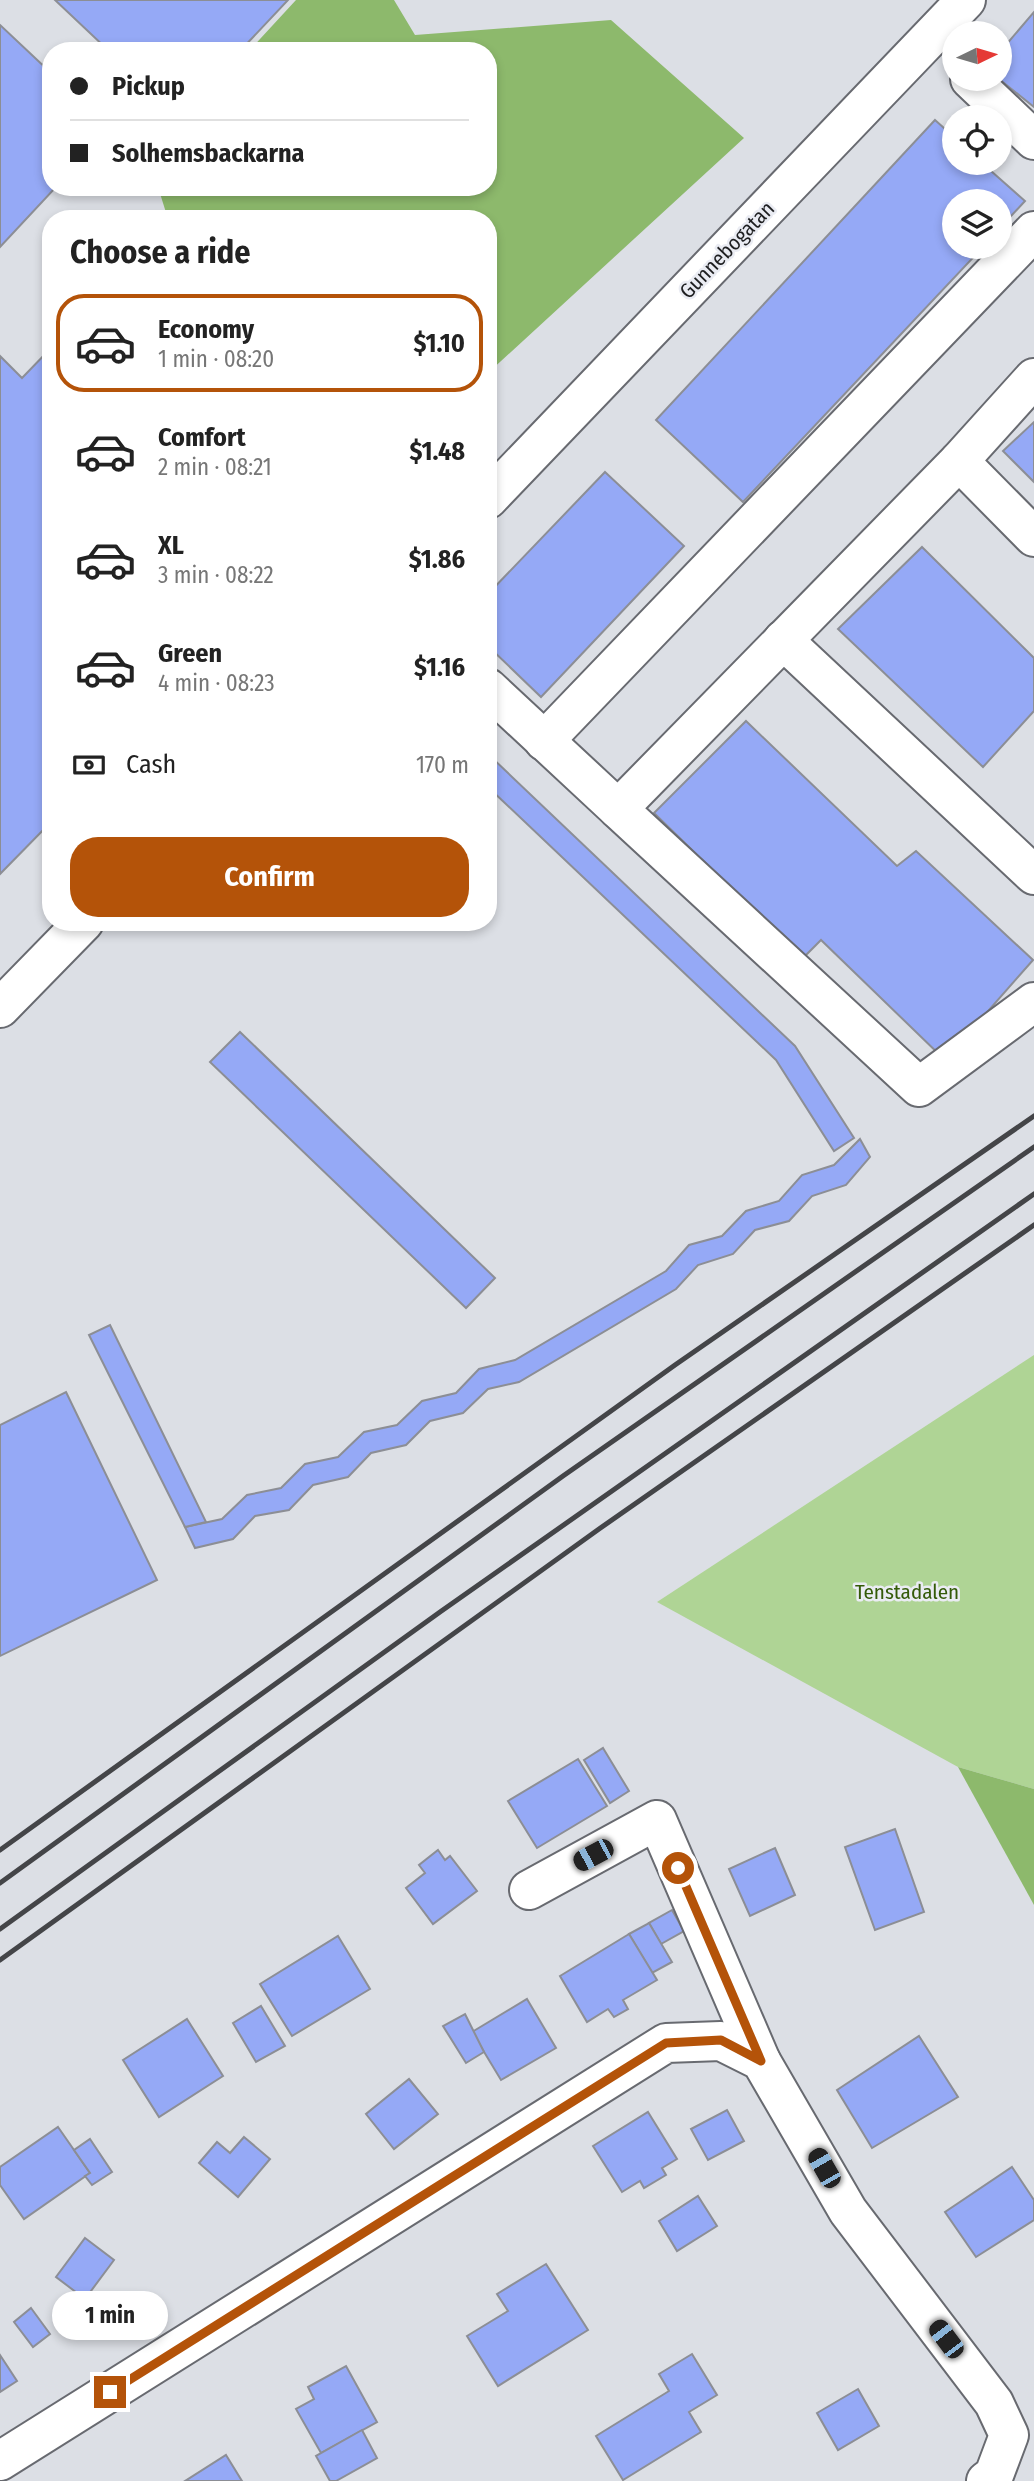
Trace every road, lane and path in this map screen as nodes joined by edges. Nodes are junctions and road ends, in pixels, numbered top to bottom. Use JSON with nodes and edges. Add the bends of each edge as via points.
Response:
{"nodes":[{"id":1,"x":966,"y":0,"type":"edge"},
{"id":2,"x":941,"y":52,"type":"edge"},
{"id":3,"x":983,"y":91,"type":"edge"},
{"id":4,"x":1034,"y":140,"type":"edge"},
{"id":5,"x":1034,"y":231,"type":"edge"},
{"id":6,"x":1034,"y":378,"type":"edge"},
{"id":7,"x":959,"y":461,"type":"junction"},
{"id":8,"x":497,"y":490,"type":"edge"},
{"id":9,"x":1034,"y":537,"type":"edge"},
{"id":10,"x":783,"y":640,"type":"junction"},
{"id":11,"x":497,"y":697,"type":"edge"},
{"id":12,"x":544,"y":741,"type":"junction"},
{"id":13,"x":618,"y":809,"type":"junction"},
{"id":14,"x":1034,"y":875,"type":"edge"},
{"id":15,"x":75,"y":931,"type":"edge"},
{"id":16,"x":1034,"y":1002,"type":"edge"},
{"id":17,"x":0,"y":1008,"type":"edge"},
{"id":18,"x":529,"y":1890,"type":"dead end"},
{"id":19,"x":761,"y":2061,"type":"junction"},
{"id":20,"x":0,"y":2461,"type":"edge"},
{"id":21,"x":985,"y":2481,"type":"edge"}],
"edges":[{"from":1,"to":2,"type":"street","name":"Gunnebogatan"},
{"from":2,"to":8,"type":"street","name":"Gunnebogatan"},
{"from":3,"to":4,"type":"street"},
{"from":5,"to":12,"type":"street"},
{"from":6,"to":7,"type":"street"},
{"from":7,"to":9,"type":"street"},
{"from":7,"to":10,"type":"street"},
{"from":10,"to":13,"type":"street"},
{"from":10,"to":14,"type":"street"},
{"from":11,"to":12,"type":"street"},
{"from":12,"to":13,"type":"street"},
{"from":13,"to":16,"type":"street","via":[[919,1087]]},
{"from":15,"to":17,"type":"street"},
{"from":18,"to":19,"type":"street","via":[[657,1820]]},
{"from":19,"to":20,"type":"street","via":[[721,2040],[666,2043]]},
{"from":19,"to":21,"type":"street","via":[[848,2211],[994,2403],[1009,2435],[994,2475]]}]}
